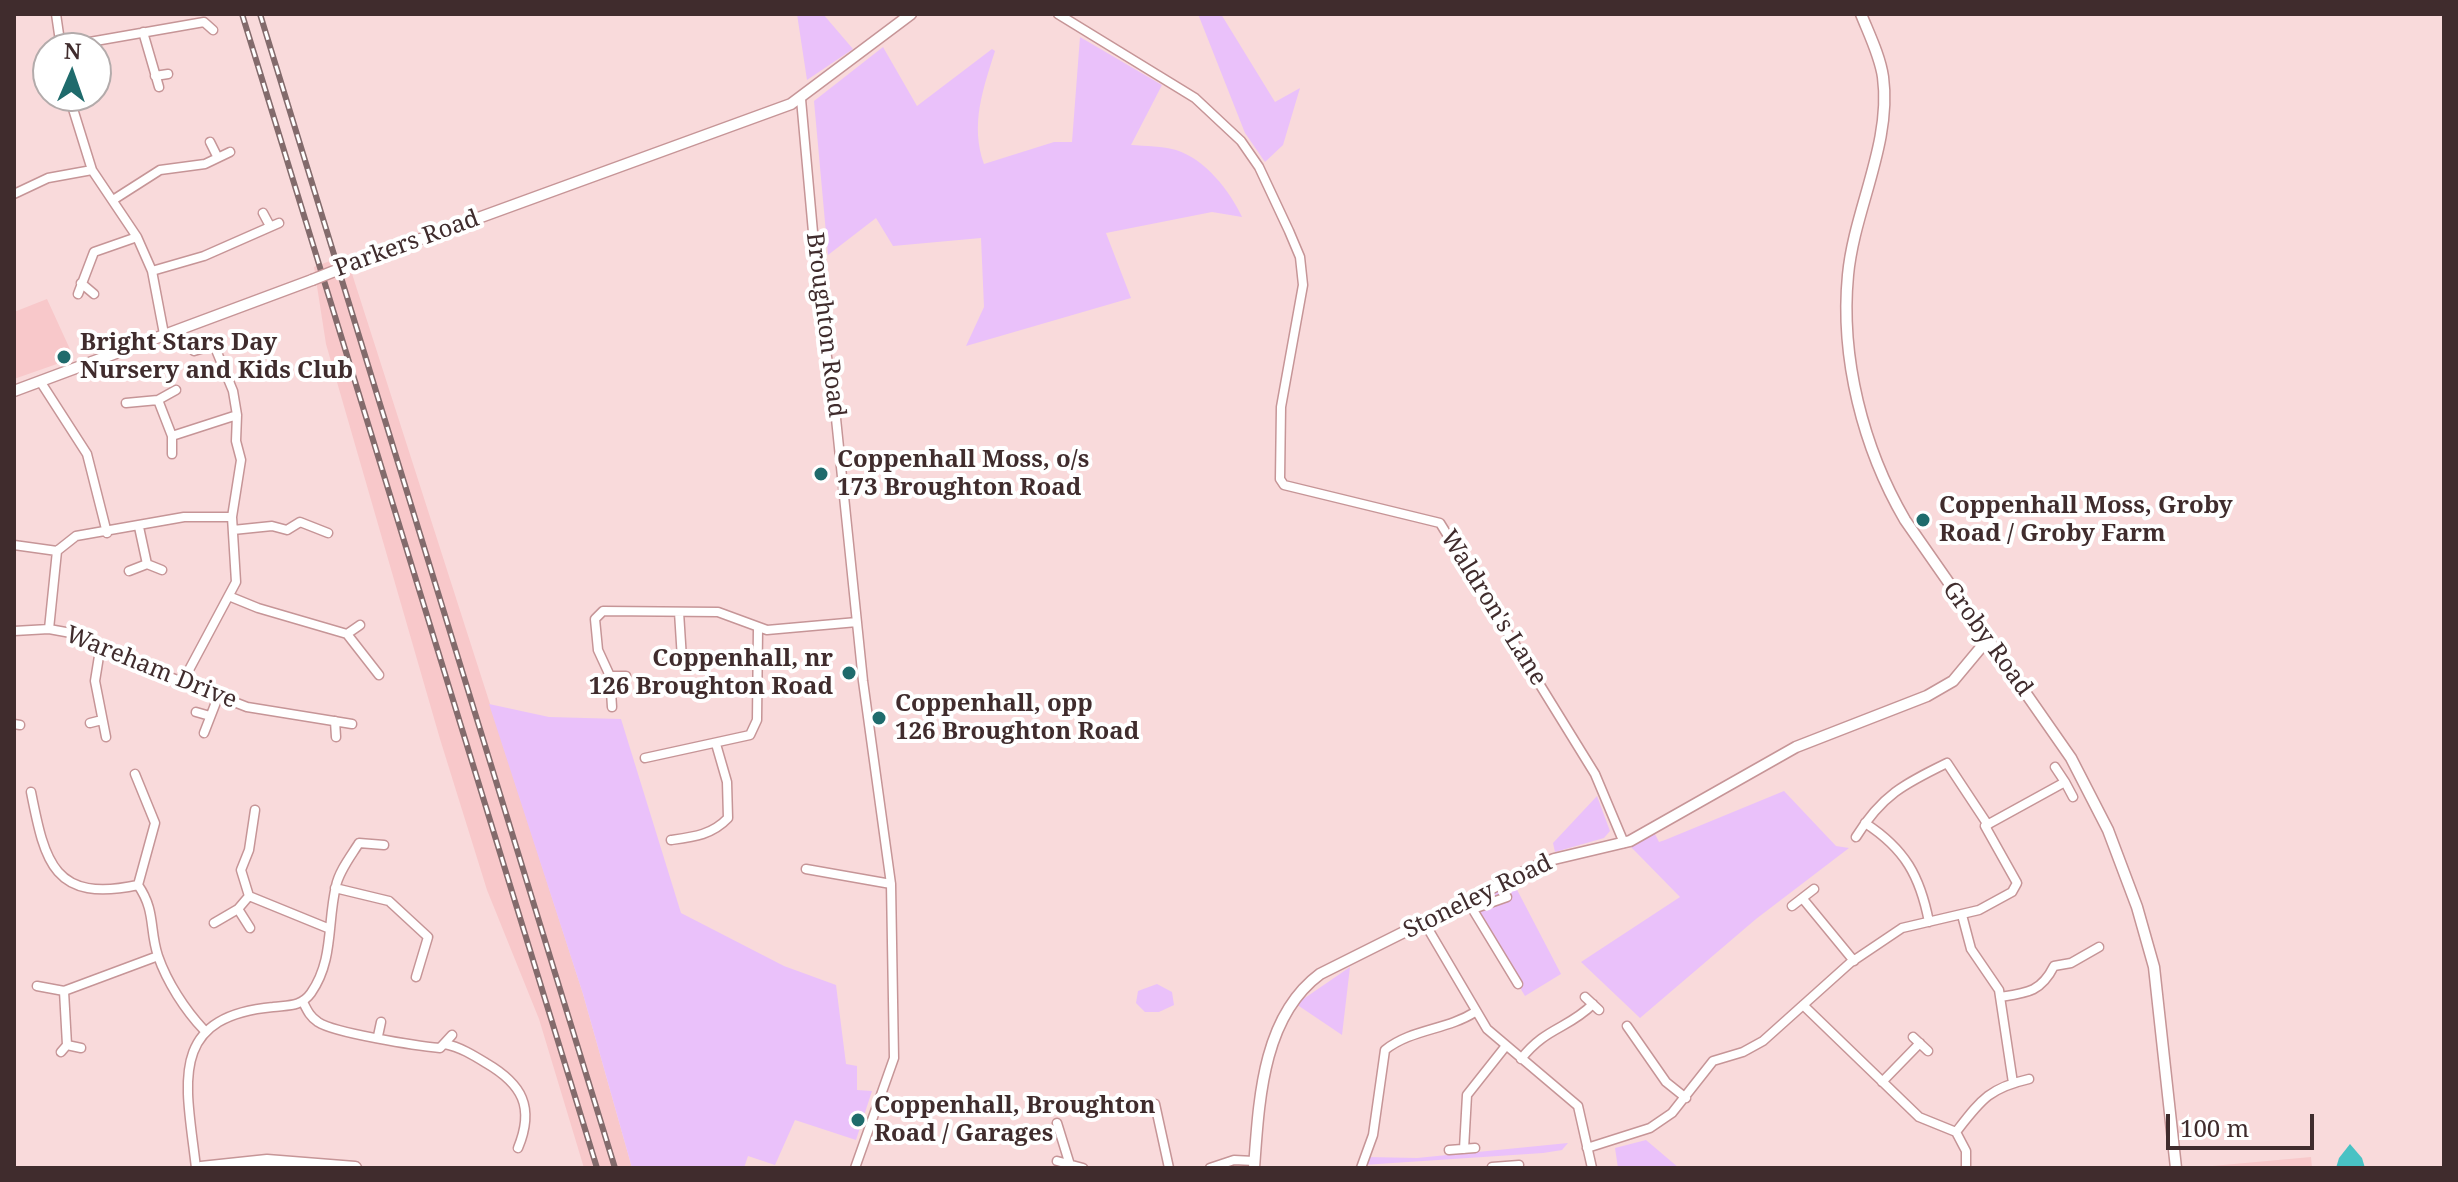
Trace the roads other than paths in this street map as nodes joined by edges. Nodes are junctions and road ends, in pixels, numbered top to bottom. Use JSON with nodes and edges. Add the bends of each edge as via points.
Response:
{"nodes":[{"id":1,"x":911,"y":14,"type":"edge"},
{"id":2,"x":1058,"y":14,"type":"edge"},
{"id":3,"x":1861,"y":14,"type":"edge"},
{"id":4,"x":213,"y":30,"type":"dead end"},
{"id":5,"x":143,"y":32,"type":"junction"},
{"id":6,"x":112,"y":38,"type":"edge"},
{"id":7,"x":168,"y":74,"type":"dead end"},
{"id":8,"x":155,"y":76,"type":"junction"},
{"id":9,"x":159,"y":87,"type":"dead end"},
{"id":10,"x":801,"y":99,"type":"junction"},
{"id":11,"x":74,"y":112,"type":"edge"},
{"id":12,"x":210,"y":142,"type":"dead end"},
{"id":13,"x":230,"y":152,"type":"dead end"},
{"id":14,"x":217,"y":156,"type":"junction"},
{"id":15,"x":92,"y":170,"type":"junction"},
{"id":16,"x":14,"y":194,"type":"edge"},
{"id":17,"x":113,"y":200,"type":"junction"},
{"id":18,"x":263,"y":213,"type":"dead end"},
{"id":19,"x":137,"y":237,"type":"junction"},
{"id":20,"x":152,"y":271,"type":"junction"},
{"id":21,"x":81,"y":283,"type":"junction"},
{"id":22,"x":78,"y":294,"type":"dead end"},
{"id":23,"x":94,"y":294,"type":"dead end"},
{"id":24,"x":164,"y":334,"type":"junction"},
{"id":25,"x":223,"y":339,"type":"dead end"},
{"id":26,"x":214,"y":345,"type":"junction"},
{"id":27,"x":194,"y":351,"type":"dead end"},
{"id":28,"x":40,"y":381,"type":"junction"},
{"id":29,"x":176,"y":390,"type":"dead end"},
{"id":30,"x":14,"y":391,"type":"edge"},
{"id":31,"x":158,"y":400,"type":"junction"},
{"id":32,"x":126,"y":403,"type":"dead end"},
{"id":33,"x":237,"y":415,"type":"junction"},
{"id":34,"x":172,"y":436,"type":"junction"},
{"id":35,"x":172,"y":454,"type":"dead end"},
{"id":36,"x":232,"y":517,"type":"junction"},
{"id":37,"x":139,"y":527,"type":"junction"},
{"id":38,"x":233,"y":530,"type":"junction"},
{"id":39,"x":107,"y":533,"type":"junction"},
{"id":40,"x":328,"y":533,"type":"dead end"},
{"id":41,"x":14,"y":545,"type":"edge"},
{"id":42,"x":57,"y":551,"type":"junction"},
{"id":43,"x":147,"y":564,"type":"junction"},
{"id":44,"x":162,"y":570,"type":"dead end"},
{"id":45,"x":129,"y":571,"type":"dead end"},
{"id":46,"x":231,"y":597,"type":"junction"},
{"id":47,"x":679,"y":612,"type":"junction"},
{"id":48,"x":857,"y":622,"type":"junction"},
{"id":49,"x":360,"y":625,"type":"dead end"},
{"id":50,"x":49,"y":629,"type":"junction"},
{"id":51,"x":758,"y":629,"type":"junction"},
{"id":52,"x":14,"y":631,"type":"edge"},
{"id":53,"x":347,"y":634,"type":"junction"},
{"id":54,"x":1988,"y":639,"type":"junction"},
{"id":55,"x":100,"y":650,"type":"junction"},
{"id":56,"x":700,"y":657,"type":"dead end"},
{"id":57,"x":682,"y":659,"type":"junction"},
{"id":58,"x":667,"y":661,"type":"dead end"},
{"id":59,"x":379,"y":675,"type":"dead end"},
{"id":60,"x":610,"y":676,"type":"junction"},
{"id":61,"x":626,"y":676,"type":"dead end"},
{"id":62,"x":182,"y":683,"type":"junction"},
{"id":63,"x":218,"y":697,"type":"junction"},
{"id":64,"x":612,"y":707,"type":"dead end"},
{"id":65,"x":196,"y":712,"type":"dead end"},
{"id":66,"x":210,"y":716,"type":"junction"},
{"id":67,"x":102,"y":720,"type":"junction"},
{"id":68,"x":335,"y":721,"type":"junction"},
{"id":69,"x":90,"y":723,"type":"dead end"},
{"id":70,"x":352,"y":724,"type":"dead end"},
{"id":71,"x":204,"y":733,"type":"dead end"},
{"id":72,"x":106,"y":737,"type":"dead end"},
{"id":73,"x":336,"y":737,"type":"dead end"},
{"id":74,"x":716,"y":744,"type":"junction"},
{"id":75,"x":645,"y":758,"type":"dead end"},
{"id":76,"x":2055,"y":767,"type":"dead end"},
{"id":77,"x":135,"y":774,"type":"dead end"},
{"id":78,"x":2065,"y":782,"type":"junction"},
{"id":79,"x":31,"y":792,"type":"dead end"},
{"id":80,"x":2073,"y":797,"type":"dead end"},
{"id":81,"x":255,"y":810,"type":"dead end"},
{"id":82,"x":1865,"y":823,"type":"junction"},
{"id":83,"x":1988,"y":825,"type":"junction"},
{"id":84,"x":1856,"y":837,"type":"dead end"},
{"id":85,"x":671,"y":840,"type":"dead end"},
{"id":86,"x":1624,"y":843,"type":"junction"},
{"id":87,"x":384,"y":845,"type":"dead end"},
{"id":88,"x":806,"y":869,"type":"dead end"},
{"id":89,"x":891,"y":884,"type":"junction"},
{"id":90,"x":138,"y":885,"type":"junction"},
{"id":91,"x":335,"y":888,"type":"junction"},
{"id":92,"x":1814,"y":889,"type":"dead end"},
{"id":93,"x":249,"y":896,"type":"junction"},
{"id":94,"x":1507,"y":897,"type":"dead end"},
{"id":95,"x":1803,"y":899,"type":"junction"},
{"id":96,"x":1470,"y":905,"type":"junction"},
{"id":97,"x":1792,"y":906,"type":"dead end"},
{"id":98,"x":238,"y":909,"type":"junction"},
{"id":99,"x":1962,"y":915,"type":"junction"},
{"id":100,"x":1424,"y":922,"type":"junction"},
{"id":101,"x":1929,"y":922,"type":"junction"},
{"id":102,"x":214,"y":923,"type":"dead end"},
{"id":103,"x":250,"y":928,"type":"dead end"},
{"id":104,"x":330,"y":929,"type":"junction"},
{"id":105,"x":2099,"y":947,"type":"dead end"},
{"id":106,"x":158,"y":956,"type":"junction"},
{"id":107,"x":1854,"y":961,"type":"junction"},
{"id":108,"x":416,"y":977,"type":"dead end"},
{"id":109,"x":1518,"y":984,"type":"dead end"},
{"id":110,"x":37,"y":986,"type":"dead end"},
{"id":111,"x":64,"y":991,"type":"junction"},
{"id":112,"x":1585,"y":997,"type":"dead end"},
{"id":113,"x":2000,"y":997,"type":"junction"},
{"id":114,"x":303,"y":1002,"type":"junction"},
{"id":115,"x":1803,"y":1005,"type":"junction"},
{"id":116,"x":1475,"y":1012,"type":"junction"},
{"id":117,"x":381,"y":1022,"type":"dead end"},
{"id":118,"x":1627,"y":1026,"type":"dead end"},
{"id":119,"x":1641,"y":1026,"type":"dead end"},
{"id":120,"x":204,"y":1030,"type":"junction"},
{"id":121,"x":452,"y":1035,"type":"dead end"},
{"id":122,"x":1632,"y":1035,"type":"junction"},
{"id":123,"x":378,"y":1036,"type":"junction"},
{"id":124,"x":445,"y":1044,"type":"junction"},
{"id":125,"x":1505,"y":1047,"type":"junction"},
{"id":126,"x":81,"y":1048,"type":"dead end"},
{"id":127,"x":1928,"y":1051,"type":"dead end"},
{"id":128,"x":1521,"y":1059,"type":"junction"},
{"id":129,"x":2029,"y":1079,"type":"dead end"},
{"id":130,"x":1882,"y":1082,"type":"junction"},
{"id":131,"x":2013,"y":1083,"type":"junction"},
{"id":132,"x":1686,"y":1098,"type":"junction"},
{"id":133,"x":1155,"y":1104,"type":"dead end"},
{"id":134,"x":1057,"y":1123,"type":"dead end"},
{"id":135,"x":1956,"y":1132,"type":"junction"},
{"id":136,"x":518,"y":1148,"type":"dead end"},
{"id":137,"x":1475,"y":1148,"type":"dead end"},
{"id":138,"x":1587,"y":1148,"type":"junction"},
{"id":139,"x":1464,"y":1149,"type":"junction"},
{"id":140,"x":1449,"y":1150,"type":"dead end"},
{"id":141,"x":1057,"y":1161,"type":"dead end"},
{"id":142,"x":1254,"y":1164,"type":"edge"},
{"id":143,"x":1070,"y":1165,"type":"junction"},
{"id":144,"x":1519,"y":1165,"type":"dead end"},
{"id":145,"x":230,"y":1166,"type":"edge"},
{"id":146,"x":1492,"y":1167,"type":"edge"},
{"id":147,"x":1508,"y":1167,"type":"edge"},
{"id":148,"x":198,"y":1168,"type":"edge"},
{"id":149,"x":355,"y":1168,"type":"edge"},
{"id":150,"x":855,"y":1168,"type":"edge"},
{"id":151,"x":1083,"y":1168,"type":"edge"},
{"id":152,"x":1169,"y":1168,"type":"edge"},
{"id":153,"x":1210,"y":1168,"type":"edge"},
{"id":154,"x":1361,"y":1168,"type":"edge"},
{"id":155,"x":1592,"y":1168,"type":"edge"},
{"id":156,"x":1966,"y":1168,"type":"edge"},
{"id":157,"x":2176,"y":1168,"type":"edge"}],
"edges":[{"from":1,"to":10,"type":"street","name":"Parkers Road"},
{"from":2,"to":86,"type":"street","name":"Waldron's Lane","via":[[1195,98],[1241,141],[1259,167],[1300,257],[1303,285],[1281,407],[1280,479],[1284,485],[1440,523],[1595,774]]},
{"from":3,"to":54,"type":"street","name":"Groby Road","via":[[1880,62],[1883,100],[1848,274],[1852,374],[1895,504]]},
{"from":4,"to":5,"type":"street","via":[[204,22]]},
{"from":5,"to":6,"type":"street"},
{"from":5,"to":8,"type":"street"},
{"from":7,"to":8,"type":"street"},
{"from":8,"to":9,"type":"street"},
{"from":10,"to":24,"type":"street","name":"Parkers Road","bridge":true},
{"from":10,"to":48,"type":"street","name":"Broughton Road"},
{"from":11,"to":15,"type":"street"},
{"from":12,"to":14,"type":"street"},
{"from":13,"to":14,"type":"street"},
{"from":14,"to":17,"type":"street","via":[[205,164],[160,170]]},
{"from":15,"to":16,"type":"street","via":[[48,178]]},
{"from":15,"to":17,"type":"street"},
{"from":17,"to":19,"type":"street"},
{"from":18,"to":20,"type":"street","via":[[274,225],[204,256]]},
{"from":19,"to":20,"type":"street"},
{"from":19,"to":21,"type":"street","via":[[94,252]]},
{"from":20,"to":24,"type":"street"},
{"from":21,"to":22,"type":"street"},
{"from":21,"to":23,"type":"street"},
{"from":24,"to":28,"type":"street","name":"Parkers Road"},
{"from":25,"to":26,"type":"street"},
{"from":26,"to":27,"type":"street"},
{"from":26,"to":33,"type":"street"},
{"from":28,"to":30,"type":"street","name":"Parkers Road"},
{"from":28,"to":39,"type":"street","via":[[87,454]]},
{"from":29,"to":31,"type":"street"},
{"from":31,"to":32,"type":"street"},
{"from":31,"to":34,"type":"street"},
{"from":33,"to":34,"type":"street"},
{"from":33,"to":36,"type":"street","via":[[241,460]]},
{"from":34,"to":35,"type":"street"},
{"from":36,"to":37,"type":"street","via":[[184,517]]},
{"from":36,"to":38,"type":"street"},
{"from":37,"to":39,"type":"street"},
{"from":37,"to":43,"type":"street"},
{"from":38,"to":40,"type":"street","via":[[287,530],[303,518]]},
{"from":38,"to":46,"type":"street","via":[[236,582]]},
{"from":39,"to":42,"type":"street","via":[[76,536]]},
{"from":41,"to":42,"type":"street"},
{"from":42,"to":50,"type":"street"},
{"from":43,"to":44,"type":"street"},
{"from":43,"to":45,"type":"street"},
{"from":46,"to":53,"type":"street"},
{"from":46,"to":62,"type":"street"},
{"from":47,"to":51,"type":"street","via":[[736,616]]},
{"from":47,"to":57,"type":"street"},
{"from":47,"to":60,"type":"street","via":[[603,611],[595,619],[595,634]]},
{"from":48,"to":51,"type":"street"},
{"from":48,"to":89,"type":"street","name":"Broughton Road"},
{"from":49,"to":53,"type":"street"},
{"from":50,"to":52,"type":"street","name":"Wareham Drive"},
{"from":50,"to":55,"type":"street","name":"Wareham Drive","via":[[71,633]]},
{"from":51,"to":74,"type":"street","via":[[755,729]]},
{"from":53,"to":59,"type":"street"},
{"from":54,"to":86,"type":"street","name":"Stoneley Road","via":[[1953,681],[1927,696],[1796,747]]},
{"from":54,"to":157,"type":"street","name":"Groby Road","via":[[2071,758],[2122,864],[2154,967]]},
{"from":55,"to":62,"type":"street","name":"Wareham Drive"},
{"from":55,"to":67,"type":"street","via":[[95,681]]},
{"from":56,"to":57,"type":"street"},
{"from":57,"to":58,"type":"street"},
{"from":60,"to":61,"type":"street"},
{"from":60,"to":64,"type":"street"},
{"from":62,"to":63,"type":"street","name":"Wareham Drive"},
{"from":63,"to":66,"type":"street"},
{"from":63,"to":68,"type":"street","name":"Wareham Drive"},
{"from":65,"to":66,"type":"street"},
{"from":66,"to":71,"type":"street"},
{"from":67,"to":69,"type":"street"},
{"from":67,"to":72,"type":"street"},
{"from":68,"to":70,"type":"street","name":"Wareham Drive"},
{"from":68,"to":73,"type":"street"},
{"from":74,"to":75,"type":"street"},
{"from":74,"to":85,"type":"street","via":[[727,782],[728,818],[698,837]]},
{"from":76,"to":78,"type":"street"},
{"from":77,"to":90,"type":"street","via":[[155,823]]},
{"from":78,"to":80,"type":"street"},
{"from":78,"to":83,"type":"street"},
{"from":79,"to":90,"type":"street","via":[[41,843],[55,872],[84,888],[107,892]]},
{"from":81,"to":93,"type":"street","via":[[241,870]]},
{"from":82,"to":83,"type":"street","via":[[1899,786],[1947,763]]},
{"from":82,"to":84,"type":"street"},
{"from":82,"to":101,"type":"street","via":[[1887,837],[1914,869]]},
{"from":83,"to":99,"type":"street","via":[[2017,883],[2012,892]]},
{"from":86,"to":96,"type":"street","name":"Stoneley Road","via":[[1554,859]]},
{"from":87,"to":91,"type":"street","via":[[359,843]]},
{"from":88,"to":89,"type":"street"},
{"from":89,"to":150,"type":"street","name":"Broughton Road","via":[[894,1058]]},
{"from":90,"to":106,"type":"street","via":[[150,903]]},
{"from":91,"to":104,"type":"street"},
{"from":91,"to":108,"type":"street","via":[[389,901],[431,934]]},
{"from":92,"to":95,"type":"street"},
{"from":93,"to":98,"type":"street"},
{"from":93,"to":104,"type":"street"},
{"from":94,"to":96,"type":"street"},
{"from":95,"to":97,"type":"street"},
{"from":95,"to":107,"type":"street"},
{"from":96,"to":100,"type":"street","name":"Stoneley Road"},
{"from":96,"to":109,"type":"street"},
{"from":98,"to":102,"type":"street"},
{"from":98,"to":103,"type":"street"},
{"from":99,"to":101,"type":"street"},
{"from":99,"to":113,"type":"street","via":[[1971,949]]},
{"from":100,"to":116,"type":"street"},
{"from":100,"to":142,"type":"street","name":"Stoneley Road","via":[[1320,974],[1293,998],[1264,1080]]},
{"from":101,"to":107,"type":"street","via":[[1902,928]]},
{"from":104,"to":114,"type":"street","via":[[325,966]]},
{"from":105,"to":113,"type":"street","via":[[2054,966],[2031,992]]},
{"from":106,"to":111,"type":"street"},
{"from":106,"to":120,"type":"street","via":[[189,1014]]},
{"from":107,"to":115,"type":"street"},
{"from":110,"to":111,"type":"street"},
{"from":111,"to":126,"type":"street","via":[[64,1048]]},
{"from":112,"to":128,"type":"street","via":[[1596,1007],[1544,1034]]},
{"from":113,"to":131,"type":"street"},
{"from":114,"to":120,"type":"street","via":[[237,1012]]},
{"from":114,"to":123,"type":"street","via":[[311,1016],[327,1026]]},
{"from":115,"to":130,"type":"street"},
{"from":115,"to":132,"type":"street","via":[[1763,1041],[1713,1061]]},
{"from":116,"to":125,"type":"street"},
{"from":116,"to":154,"type":"street","via":[[1457,1023],[1402,1038],[1385,1050],[1373,1135]]},
{"from":117,"to":123,"type":"street"},
{"from":118,"to":122,"type":"street"},
{"from":119,"to":122,"type":"street"},
{"from":120,"to":148,"type":"street","via":[[188,1066]]},
{"from":121,"to":124,"type":"street"},
{"from":122,"to":132,"type":"street","via":[[1666,1082]]},
{"from":123,"to":124,"type":"street","via":[[409,1045]]},
{"from":124,"to":136,"type":"street","via":[[461,1048],[514,1081],[525,1113]]},
{"from":125,"to":128,"type":"street"},
{"from":125,"to":139,"type":"street","via":[[1467,1095]]},
{"from":127,"to":130,"type":"street","via":[[1916,1040]]},
{"from":128,"to":138,"type":"street","via":[[1578,1106]]},
{"from":129,"to":131,"type":"street"},
{"from":130,"to":135,"type":"street","via":[[1919,1117]]},
{"from":131,"to":135,"type":"street","via":[[1982,1098]]},
{"from":132,"to":138,"type":"street","via":[[1650,1128]]},
{"from":133,"to":152,"type":"street"},
{"from":134,"to":143,"type":"street"},
{"from":135,"to":156,"type":"street","via":[[1966,1151]]},
{"from":137,"to":139,"type":"street"},
{"from":138,"to":155,"type":"street"},
{"from":139,"to":140,"type":"street"},
{"from":141,"to":143,"type":"street"},
{"from":142,"to":153,"type":"street","via":[[1234,1160]]},
{"from":143,"to":151,"type":"street"},
{"from":144,"to":147,"type":"street"},
{"from":145,"to":148,"type":"main road"},
{"from":145,"to":149,"type":"main road","via":[[267,1161]]},
{"from":146,"to":147,"type":"street"}]}
